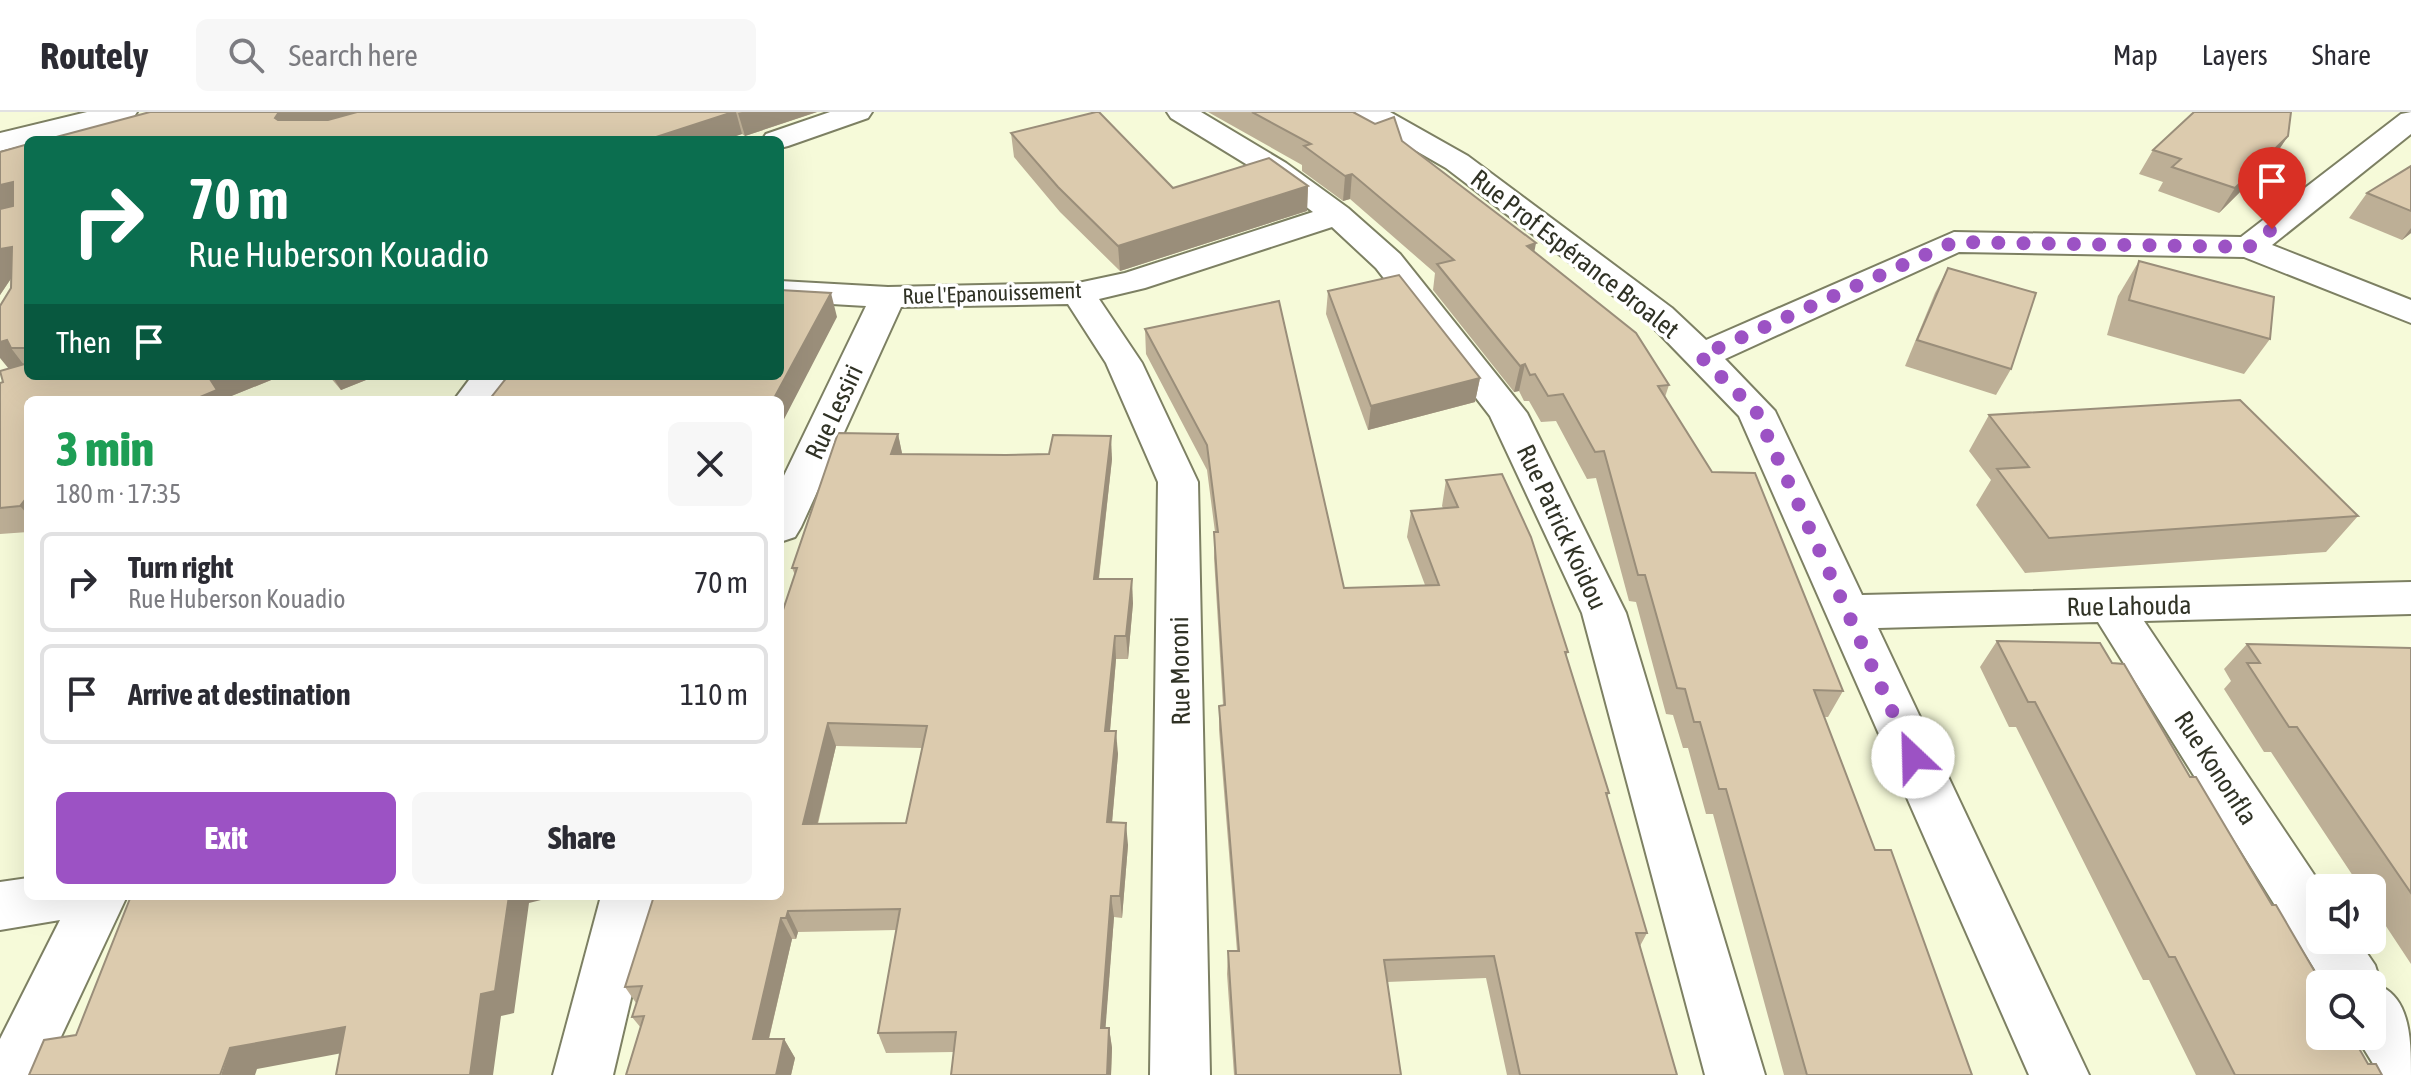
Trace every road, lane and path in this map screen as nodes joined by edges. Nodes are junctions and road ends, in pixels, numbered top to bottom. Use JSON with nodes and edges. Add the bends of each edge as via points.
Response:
{"nodes":[{"id":1,"x":123,"y":112,"type":"edge"},
{"id":2,"x":858,"y":112,"type":"edge"},
{"id":3,"x":1181,"y":112,"type":"edge"},
{"id":4,"x":1369,"y":112,"type":"edge"},
{"id":5,"x":2411,"y":120,"type":"edge"},
{"id":6,"x":24,"y":136,"type":"edge"},
{"id":7,"x":25,"y":136,"type":"edge"},
{"id":8,"x":784,"y":138,"type":"edge"},
{"id":9,"x":0,"y":142,"type":"edge"},
{"id":10,"x":2397,"y":145,"type":"edge"},
{"id":11,"x":1337,"y":215,"type":"junction"},
{"id":12,"x":2249,"y":247,"type":"junction"},
{"id":13,"x":784,"y":291,"type":"edge"},
{"id":14,"x":1078,"y":293,"type":"junction"},
{"id":15,"x":888,"y":297,"type":"junction"},
{"id":16,"x":2411,"y":312,"type":"edge"},
{"id":17,"x":1700,"y":356,"type":"junction"},
{"id":18,"x":784,"y":518,"type":"edge"},
{"id":19,"x":2411,"y":598,"type":"edge"},
{"id":20,"x":2111,"y":606,"type":"junction"},
{"id":21,"x":1848,"y":612,"type":"junction"},
{"id":22,"x":38,"y":900,"type":"edge"},
{"id":23,"x":98,"y":900,"type":"edge"},
{"id":24,"x":627,"y":900,"type":"edge"},
{"id":25,"x":0,"y":906,"type":"edge"},
{"id":26,"x":2306,"y":908,"type":"edge"},
{"id":27,"x":2386,"y":1032,"type":"edge"},
{"id":28,"x":2411,"y":1070,"type":"edge"},
{"id":29,"x":13,"y":1075,"type":"edge"},
{"id":30,"x":583,"y":1075,"type":"edge"},
{"id":31,"x":1180,"y":1075,"type":"edge"},
{"id":32,"x":1735,"y":1075,"type":"edge"},
{"id":33,"x":2059,"y":1075,"type":"edge"}],
"edges":[{"from":1,"to":7,"type":"street"},
{"from":2,"to":8,"type":"street"},
{"from":3,"to":11,"type":"street","name":"Rue Patrick Koidou","via":[[1275,169]]},
{"from":4,"to":17,"type":"street","name":"Rue Prof Espérance Broalet","via":[[1457,162],[1660,315]]},
{"from":5,"to":10,"type":"street"},
{"from":6,"to":9,"type":"street"},
{"from":10,"to":12,"type":"street"},
{"from":11,"to":14,"type":"street","name":"Rue l'Epanouissement","via":[[1133,281]]},
{"from":11,"to":32,"type":"street","name":"Rue Patrick Koidou","via":[[1388,261],[1508,413],[1604,613]]},
{"from":12,"to":16,"type":"street"},
{"from":12,"to":17,"type":"street","via":[[1954,242]]},
{"from":13,"to":15,"type":"street","name":"Rue l'Epanouissement"},
{"from":14,"to":15,"type":"street","name":"Rue l'Epanouissement"},
{"from":14,"to":31,"type":"street","name":"Rue Moroni","via":[[1124,363],[1178,482]]},
{"from":15,"to":18,"type":"street","name":"Rue Lessiri"},
{"from":17,"to":21,"type":"street","name":"Rue Prof Espérance Broalet","via":[[1756,411]]},
{"from":19,"to":20,"type":"street","name":"Rue Lahouda"},
{"from":20,"to":21,"type":"street","name":"Rue Lahouda"},
{"from":20,"to":26,"type":"street","name":"Rue Kononfla"},
{"from":21,"to":33,"type":"street","name":"Rue Prof Espérance Broalet"},
{"from":22,"to":25,"type":"street"},
{"from":23,"to":29,"type":"street"},
{"from":24,"to":30,"type":"street"},
{"from":27,"to":28,"type":"street"}]}
